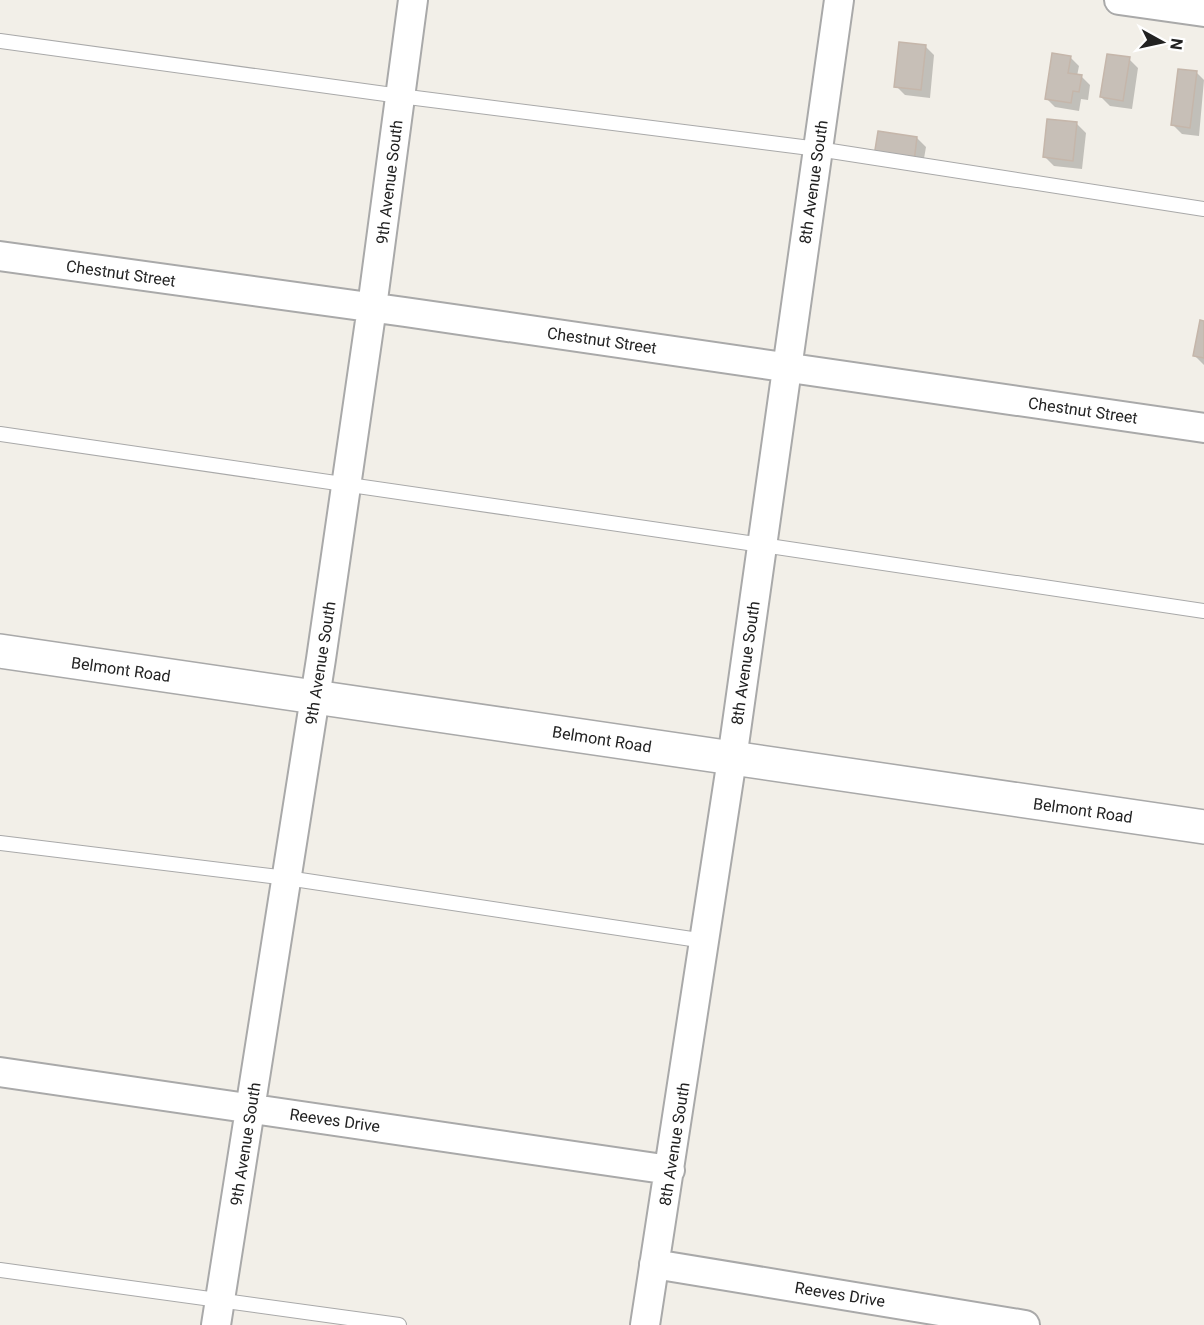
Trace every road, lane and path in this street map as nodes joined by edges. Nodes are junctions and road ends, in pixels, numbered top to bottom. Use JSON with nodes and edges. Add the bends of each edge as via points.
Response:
{"nodes":[{"id":1,"x":413,"y":0,"type":"edge"},
{"id":2,"x":839,"y":0,"type":"edge"},
{"id":3,"x":1119,"y":0,"type":"edge"},
{"id":4,"x":1204,"y":12,"type":"edge"},
{"id":5,"x":0,"y":41,"type":"edge"},
{"id":6,"x":400,"y":96,"type":"junction"},
{"id":7,"x":818,"y":149,"type":"junction"},
{"id":8,"x":1204,"y":209,"type":"edge"},
{"id":9,"x":0,"y":256,"type":"edge"},
{"id":10,"x":372,"y":307,"type":"junction"},
{"id":11,"x":787,"y":366,"type":"junction"},
{"id":12,"x":1204,"y":428,"type":"edge"},
{"id":13,"x":0,"y":434,"type":"edge"},
{"id":14,"x":346,"y":484,"type":"junction"},
{"id":15,"x":762,"y":545,"type":"junction"},
{"id":16,"x":1204,"y":611,"type":"edge"},
{"id":17,"x":0,"y":651,"type":"edge"},
{"id":18,"x":315,"y":696,"type":"junction"},
{"id":19,"x":732,"y":759,"type":"junction"},
{"id":20,"x":1204,"y":827,"type":"edge"},
{"id":21,"x":0,"y":843,"type":"edge"},
{"id":22,"x":287,"y":878,"type":"junction"},
{"id":23,"x":705,"y":941,"type":"junction"},
{"id":24,"x":0,"y":1072,"type":"edge"},
{"id":25,"x":251,"y":1108,"type":"junction"},
{"id":26,"x":670,"y":1170,"type":"junction"},
{"id":27,"x":654,"y":1264,"type":"junction"},
{"id":28,"x":0,"y":1270,"type":"edge"},
{"id":29,"x":218,"y":1313,"type":"edge"},
{"id":30,"x":399,"y":1325,"type":"edge"},
{"id":31,"x":645,"y":1325,"type":"edge"},
{"id":32,"x":1025,"y":1325,"type":"edge"}],
"edges":[{"from":1,"to":6,"type":"street","name":"9th Avenue South"},
{"from":2,"to":7,"type":"street","name":"8th Avenue South"},
{"from":3,"to":4,"type":"street"},
{"from":5,"to":6,"type":"lane"},
{"from":6,"to":7,"type":"lane"},
{"from":6,"to":10,"type":"street","name":"9th Avenue South"},
{"from":7,"to":8,"type":"lane"},
{"from":7,"to":11,"type":"street","name":"8th Avenue South"},
{"from":9,"to":10,"type":"street","name":"Chestnut Street"},
{"from":10,"to":11,"type":"street","name":"Chestnut Street"},
{"from":10,"to":14,"type":"street","name":"9th Avenue South"},
{"from":11,"to":12,"type":"street","name":"Chestnut Street"},
{"from":11,"to":15,"type":"street","name":"8th Avenue South"},
{"from":13,"to":14,"type":"lane"},
{"from":14,"to":15,"type":"lane"},
{"from":14,"to":18,"type":"street","name":"9th Avenue South"},
{"from":15,"to":16,"type":"lane"},
{"from":15,"to":19,"type":"street","name":"8th Avenue South"},
{"from":17,"to":18,"type":"street","name":"Belmont Road"},
{"from":18,"to":19,"type":"street","name":"Belmont Road"},
{"from":18,"to":22,"type":"street","name":"9th Avenue South"},
{"from":19,"to":20,"type":"street","name":"Belmont Road"},
{"from":19,"to":23,"type":"street","name":"8th Avenue South"},
{"from":21,"to":22,"type":"lane"},
{"from":22,"to":23,"type":"lane"},
{"from":22,"to":25,"type":"street","name":"9th Avenue South"},
{"from":23,"to":26,"type":"street","name":"8th Avenue South"},
{"from":24,"to":25,"type":"street","name":"Reeves Drive"},
{"from":25,"to":26,"type":"street","name":"Reeves Drive"},
{"from":25,"to":29,"type":"street","name":"9th Avenue South"},
{"from":26,"to":27,"type":"street","name":"8th Avenue South"},
{"from":27,"to":31,"type":"street","name":"8th Avenue South"},
{"from":27,"to":32,"type":"street","name":"Reeves Drive"},
{"from":28,"to":29,"type":"lane"},
{"from":29,"to":30,"type":"lane"}]}
